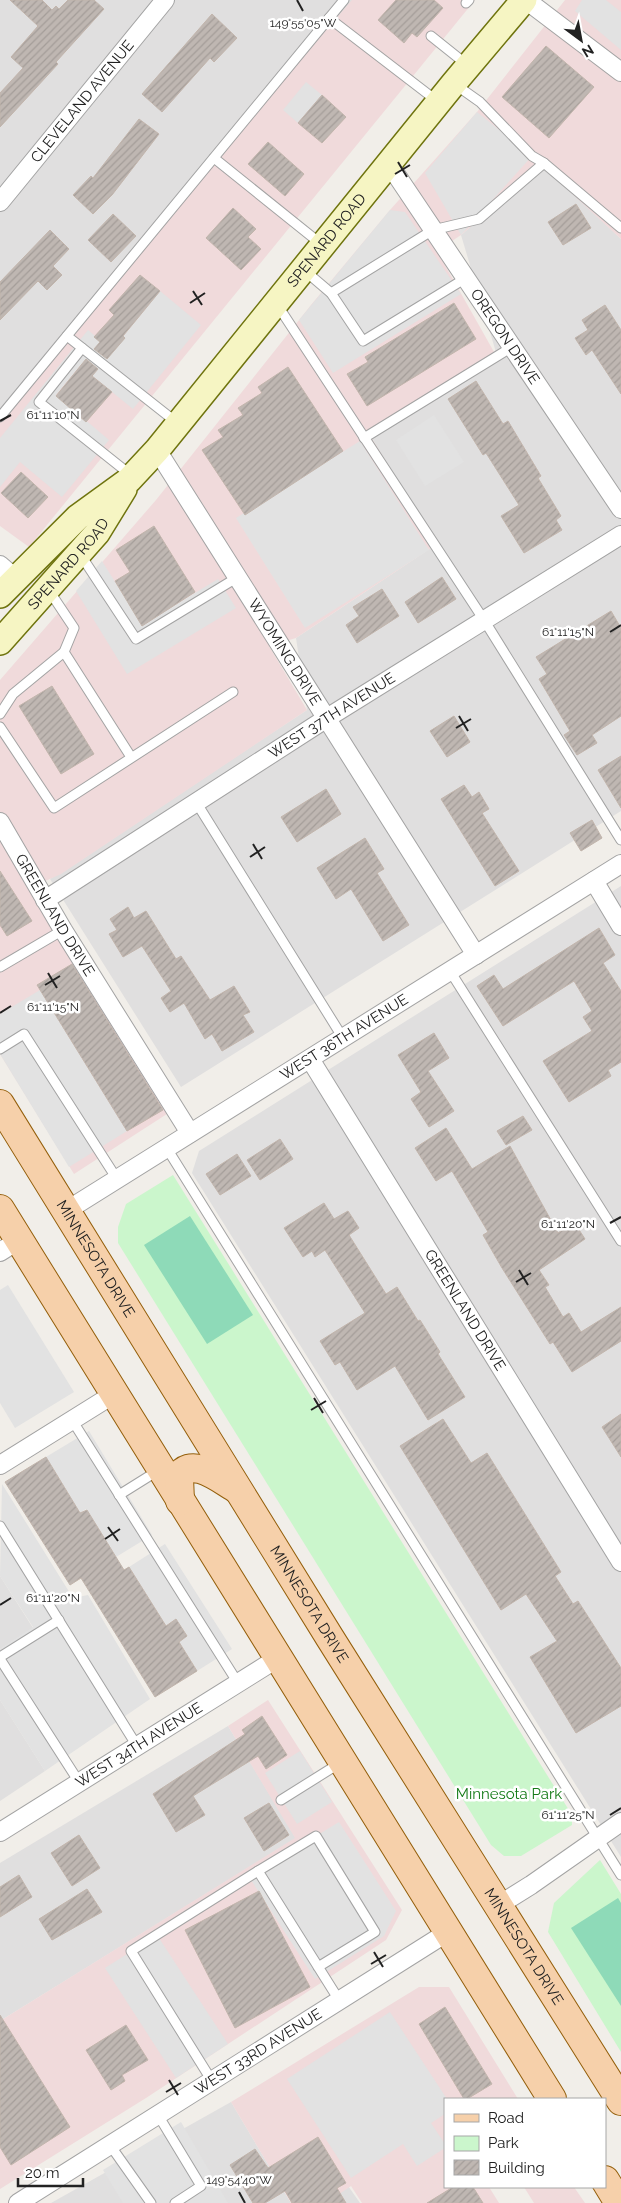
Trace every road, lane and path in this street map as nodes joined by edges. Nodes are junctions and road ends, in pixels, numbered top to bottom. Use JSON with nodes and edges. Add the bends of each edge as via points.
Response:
{"nodes":[{"id":1,"x":166,"y":0,"type":"edge"},
{"id":2,"x":344,"y":0,"type":"edge"},
{"id":3,"x":525,"y":0,"type":"edge"},
{"id":4,"x":329,"y":18,"type":"junction"},
{"id":5,"x":431,"y":36,"type":"dead end"},
{"id":6,"x":621,"y":72,"type":"edge"},
{"id":7,"x":461,"y":75,"type":"junction"},
{"id":8,"x":439,"y":102,"type":"junction"},
{"id":9,"x":214,"y":158,"type":"junction"},
{"id":10,"x":544,"y":163,"type":"junction"},
{"id":11,"x":389,"y":164,"type":"junction"},
{"id":12,"x":0,"y":202,"type":"edge"},
{"id":13,"x":621,"y":228,"type":"edge"},
{"id":14,"x":433,"y":230,"type":"junction"},
{"id":15,"x":323,"y":246,"type":"junction"},
{"id":16,"x":304,"y":270,"type":"junction"},
{"id":17,"x":466,"y":278,"type":"junction"},
{"id":18,"x":331,"y":293,"type":"junction"},
{"id":19,"x":276,"y":303,"type":"junction"},
{"id":20,"x":67,"y":336,"type":"junction"},
{"id":21,"x":512,"y":347,"type":"junction"},
{"id":22,"x":82,"y":348,"type":"junction"},
{"id":23,"x":0,"y":417,"type":"edge"},
{"id":24,"x":179,"y":423,"type":"junction"},
{"id":25,"x":364,"y":438,"type":"junction"},
{"id":26,"x":157,"y":450,"type":"junction"},
{"id":27,"x":131,"y":479,"type":"junction"},
{"id":28,"x":621,"y":509,"type":"edge"},
{"id":29,"x":621,"y":535,"type":"edge"},
{"id":30,"x":79,"y":554,"type":"junction"},
{"id":31,"x":238,"y":577,"type":"junction"},
{"id":32,"x":5,"y":579,"type":"edge"},
{"id":33,"x":48,"y":589,"type":"junction"},
{"id":34,"x":484,"y":620,"type":"junction"},
{"id":35,"x":0,"y":642,"type":"edge"},
{"id":36,"x":64,"y":652,"type":"junction"},
{"id":37,"x":233,"y":692,"type":"dead end"},
{"id":38,"x":0,"y":714,"type":"edge"},
{"id":39,"x":327,"y":718,"type":"junction"},
{"id":40,"x":0,"y":727,"type":"edge"},
{"id":41,"x":131,"y":758,"type":"junction"},
{"id":42,"x":196,"y":802,"type":"junction"},
{"id":43,"x":0,"y":822,"type":"edge"},
{"id":44,"x":621,"y":840,"type":"edge"},
{"id":45,"x":621,"y":864,"type":"edge"},
{"id":46,"x":594,"y":882,"type":"junction"},
{"id":47,"x":45,"y":900,"type":"junction"},
{"id":48,"x":621,"y":926,"type":"edge"},
{"id":49,"x":64,"y":930,"type":"junction"},
{"id":50,"x":476,"y":955,"type":"junction"},
{"id":51,"x":0,"y":967,"type":"edge"},
{"id":52,"x":450,"y":971,"type":"junction"},
{"id":53,"x":344,"y":1038,"type":"junction"},
{"id":54,"x":0,"y":1050,"type":"edge"},
{"id":55,"x":310,"y":1059,"type":"junction"},
{"id":56,"x":0,"y":1104,"type":"edge"},
{"id":57,"x":190,"y":1134,"type":"junction"},
{"id":58,"x":166,"y":1148,"type":"junction"},
{"id":59,"x":117,"y":1179,"type":"junction"},
{"id":60,"x":0,"y":1209,"type":"edge"},
{"id":61,"x":66,"y":1211,"type":"junction"},
{"id":62,"x":621,"y":1241,"type":"edge"},
{"id":63,"x":10,"y":1246,"type":"edge"},
{"id":64,"x":114,"y":1394,"type":"junction"},
{"id":65,"x":72,"y":1420,"type":"junction"},
{"id":66,"x":0,"y":1465,"type":"edge"},
{"id":67,"x":161,"y":1469,"type":"junction"},
{"id":68,"x":239,"y":1490,"type":"junction"},
{"id":69,"x":119,"y":1495,"type":"junction"},
{"id":70,"x":180,"y":1501,"type":"junction"},
{"id":71,"x":0,"y":1526,"type":"edge"},
{"id":72,"x":621,"y":1562,"type":"edge"},
{"id":73,"x":58,"y":1620,"type":"junction"},
{"id":74,"x":0,"y":1658,"type":"edge"},
{"id":75,"x":278,"y":1658,"type":"junction"},
{"id":76,"x":238,"y":1683,"type":"junction"},
{"id":77,"x":137,"y":1746,"type":"junction"},
{"id":78,"x":342,"y":1762,"type":"junction"},
{"id":79,"x":79,"y":1782,"type":"junction"},
{"id":80,"x":281,"y":1800,"type":"dead end"},
{"id":81,"x":621,"y":1822,"type":"edge"},
{"id":82,"x":0,"y":1832,"type":"edge"},
{"id":83,"x":598,"y":1836,"type":"junction"},
{"id":84,"x":258,"y":1871,"type":"junction"},
{"id":85,"x":621,"y":1875,"type":"edge"},
{"id":86,"x":499,"y":1905,"type":"junction"},
{"id":87,"x":448,"y":1932,"type":"junction"},
{"id":88,"x":318,"y":1967,"type":"junction"},
{"id":89,"x":339,"y":2000,"type":"junction"},
{"id":90,"x":212,"y":2081,"type":"junction"},
{"id":91,"x":551,"y":2098,"type":"edge"},
{"id":92,"x":621,"y":2101,"type":"edge"},
{"id":93,"x":158,"y":2115,"type":"junction"},
{"id":94,"x":110,"y":2145,"type":"junction"},
{"id":95,"x":606,"y":2182,"type":"edge"},
{"id":96,"x":18,"y":2203,"type":"edge"},
{"id":97,"x":151,"y":2203,"type":"edge"},
{"id":98,"x":175,"y":2203,"type":"edge"},
{"id":99,"x":619,"y":2203,"type":"edge"}],
"edges":[{"from":1,"to":12,"type":"street","name":"CLEVELAND AVENUE"},
{"from":2,"to":4,"type":"lane"},
{"from":3,"to":6,"type":"street"},
{"from":3,"to":7,"type":"main road","name":"SPENARD ROAD"},
{"from":4,"to":8,"type":"lane"},
{"from":4,"to":9,"type":"lane"},
{"from":5,"to":7,"type":"lane"},
{"from":7,"to":8,"type":"main road","name":"SPENARD ROAD"},
{"from":7,"to":10,"type":"lane","via":[[480,102],[532,156]]},
{"from":8,"to":11,"type":"main road","name":"SPENARD ROAD"},
{"from":9,"to":15,"type":"lane"},
{"from":9,"to":20,"type":"lane"},
{"from":10,"to":13,"type":"lane"},
{"from":10,"to":14,"type":"lane","via":[[480,219]]},
{"from":11,"to":14,"type":"street","name":"OREGON DRIVE"},
{"from":11,"to":15,"type":"main road","name":"SPENARD ROAD"},
{"from":14,"to":17,"type":"street","name":"OREGON DRIVE"},
{"from":14,"to":18,"type":"lane"},
{"from":15,"to":16,"type":"main road","name":"SPENARD ROAD"},
{"from":16,"to":18,"type":"lane"},
{"from":16,"to":19,"type":"main road","name":"SPENARD ROAD"},
{"from":17,"to":18,"type":"lane","via":[[363,341]]},
{"from":17,"to":21,"type":"street","name":"OREGON DRIVE"},
{"from":19,"to":24,"type":"main road","name":"SPENARD ROAD"},
{"from":19,"to":25,"type":"lane"},
{"from":20,"to":22,"type":"lane"},
{"from":20,"to":23,"type":"lane"},
{"from":21,"to":25,"type":"lane"},
{"from":21,"to":28,"type":"street","name":"OREGON DRIVE"},
{"from":22,"to":24,"type":"lane"},
{"from":22,"to":27,"type":"lane","via":[[39,402]]},
{"from":24,"to":26,"type":"main road","name":"SPENARD ROAD"},
{"from":25,"to":34,"type":"lane"},
{"from":26,"to":27,"type":"main road","name":"SPENARD ROAD"},
{"from":26,"to":31,"type":"street","name":"WYOMING DRIVE"},
{"from":27,"to":30,"type":"main road","name":"SPENARD ROAD","via":[[97,533]]},
{"from":27,"to":32,"type":"main road","name":"SPENARD ROAD","via":[[78,517]]},
{"from":29,"to":34,"type":"street","name":"WEST 37TH AVENUE"},
{"from":30,"to":31,"type":"lane","via":[[136,639]]},
{"from":30,"to":33,"type":"main road","name":"SPENARD ROAD"},
{"from":31,"to":39,"type":"street","name":"WYOMING DRIVE"},
{"from":33,"to":35,"type":"main road","name":"SPENARD ROAD"},
{"from":33,"to":36,"type":"lane","via":[[74,628]]},
{"from":34,"to":39,"type":"street","name":"WEST 37TH AVENUE"},
{"from":34,"to":44,"type":"lane"},
{"from":36,"to":38,"type":"lane","via":[[13,694]]},
{"from":36,"to":41,"type":"lane"},
{"from":37,"to":41,"type":"lane"},
{"from":39,"to":42,"type":"street","name":"WEST 37TH AVENUE"},
{"from":39,"to":50,"type":"street","name":"WYOMING DRIVE"},
{"from":40,"to":41,"type":"lane","via":[[54,808]]},
{"from":42,"to":47,"type":"street","name":"WEST 37TH AVENUE"},
{"from":42,"to":53,"type":"lane"},
{"from":43,"to":47,"type":"street","name":"GREENLAND DRIVE"},
{"from":45,"to":46,"type":"street","name":"WEST 36TH AVENUE"},
{"from":46,"to":48,"type":"street"},
{"from":46,"to":50,"type":"street","name":"WEST 36TH AVENUE"},
{"from":47,"to":49,"type":"street","name":"GREENLAND DRIVE"},
{"from":49,"to":51,"type":"lane"},
{"from":49,"to":57,"type":"street","name":"GREENLAND DRIVE"},
{"from":50,"to":52,"type":"street","name":"WEST 36TH AVENUE"},
{"from":52,"to":53,"type":"street","name":"WEST 36TH AVENUE"},
{"from":52,"to":62,"type":"lane"},
{"from":53,"to":55,"type":"street","name":"WEST 36TH AVENUE"},
{"from":54,"to":59,"type":"lane","via":[[24,1034]]},
{"from":55,"to":57,"type":"street","name":"WEST 36TH AVENUE"},
{"from":55,"to":72,"type":"street","name":"GREENLAND DRIVE"},
{"from":56,"to":61,"type":"main road","name":"MINNESOTA DRIVE"},
{"from":57,"to":58,"type":"street","name":"WEST 36TH AVENUE"},
{"from":58,"to":59,"type":"street","name":"WEST 36TH AVENUE"},
{"from":58,"to":83,"type":"lane"},
{"from":59,"to":61,"type":"street","name":"WEST 36TH AVENUE"},
{"from":60,"to":63,"type":"main road"},
{"from":61,"to":68,"type":"main road","name":"MINNESOTA DRIVE"},
{"from":63,"to":64,"type":"main road"},
{"from":64,"to":65,"type":"street"},
{"from":64,"to":67,"type":"main road"},
{"from":65,"to":66,"type":"street"},
{"from":65,"to":69,"type":"lane"},
{"from":67,"to":69,"type":"lane"},
{"from":67,"to":70,"type":"main road"},
{"from":68,"to":70,"type":"main road","via":[[205,1471],[186,1469],[179,1477]]},
{"from":68,"to":86,"type":"main road","name":"MINNESOTA DRIVE"},
{"from":69,"to":76,"type":"lane"},
{"from":70,"to":75,"type":"main road"},
{"from":71,"to":73,"type":"lane"},
{"from":73,"to":74,"type":"lane"},
{"from":73,"to":77,"type":"lane"},
{"from":74,"to":79,"type":"lane"},
{"from":75,"to":76,"type":"street","name":"WEST 34TH AVENUE"},
{"from":75,"to":78,"type":"main road"},
{"from":76,"to":77,"type":"street","name":"WEST 34TH AVENUE"},
{"from":77,"to":79,"type":"street","name":"WEST 34TH AVENUE"},
{"from":78,"to":80,"type":"lane"},
{"from":78,"to":87,"type":"main road"},
{"from":79,"to":82,"type":"street","name":"WEST 34TH AVENUE"},
{"from":81,"to":83,"type":"street"},
{"from":83,"to":85,"type":"lane"},
{"from":83,"to":86,"type":"street"},
{"from":84,"to":88,"type":"lane"},
{"from":84,"to":88,"type":"lane","via":[[316,1836],[375,1932]]},
{"from":84,"to":90,"type":"lane","via":[[131,1951]]},
{"from":86,"to":92,"type":"main road","name":"MINNESOTA DRIVE"},
{"from":87,"to":89,"type":"street","name":"WEST 33RD AVENUE"},
{"from":87,"to":91,"type":"main road"},
{"from":88,"to":89,"type":"lane"},
{"from":89,"to":90,"type":"street","name":"WEST 33RD AVENUE"},
{"from":90,"to":93,"type":"street","name":"WEST 33RD AVENUE"},
{"from":93,"to":94,"type":"street","name":"WEST 33RD AVENUE"},
{"from":93,"to":98,"type":"lane","via":[[201,2186]]},
{"from":94,"to":96,"type":"street","name":"WEST 33RD AVENUE"},
{"from":94,"to":97,"type":"lane"},
{"from":95,"to":99,"type":"main road"}]}
